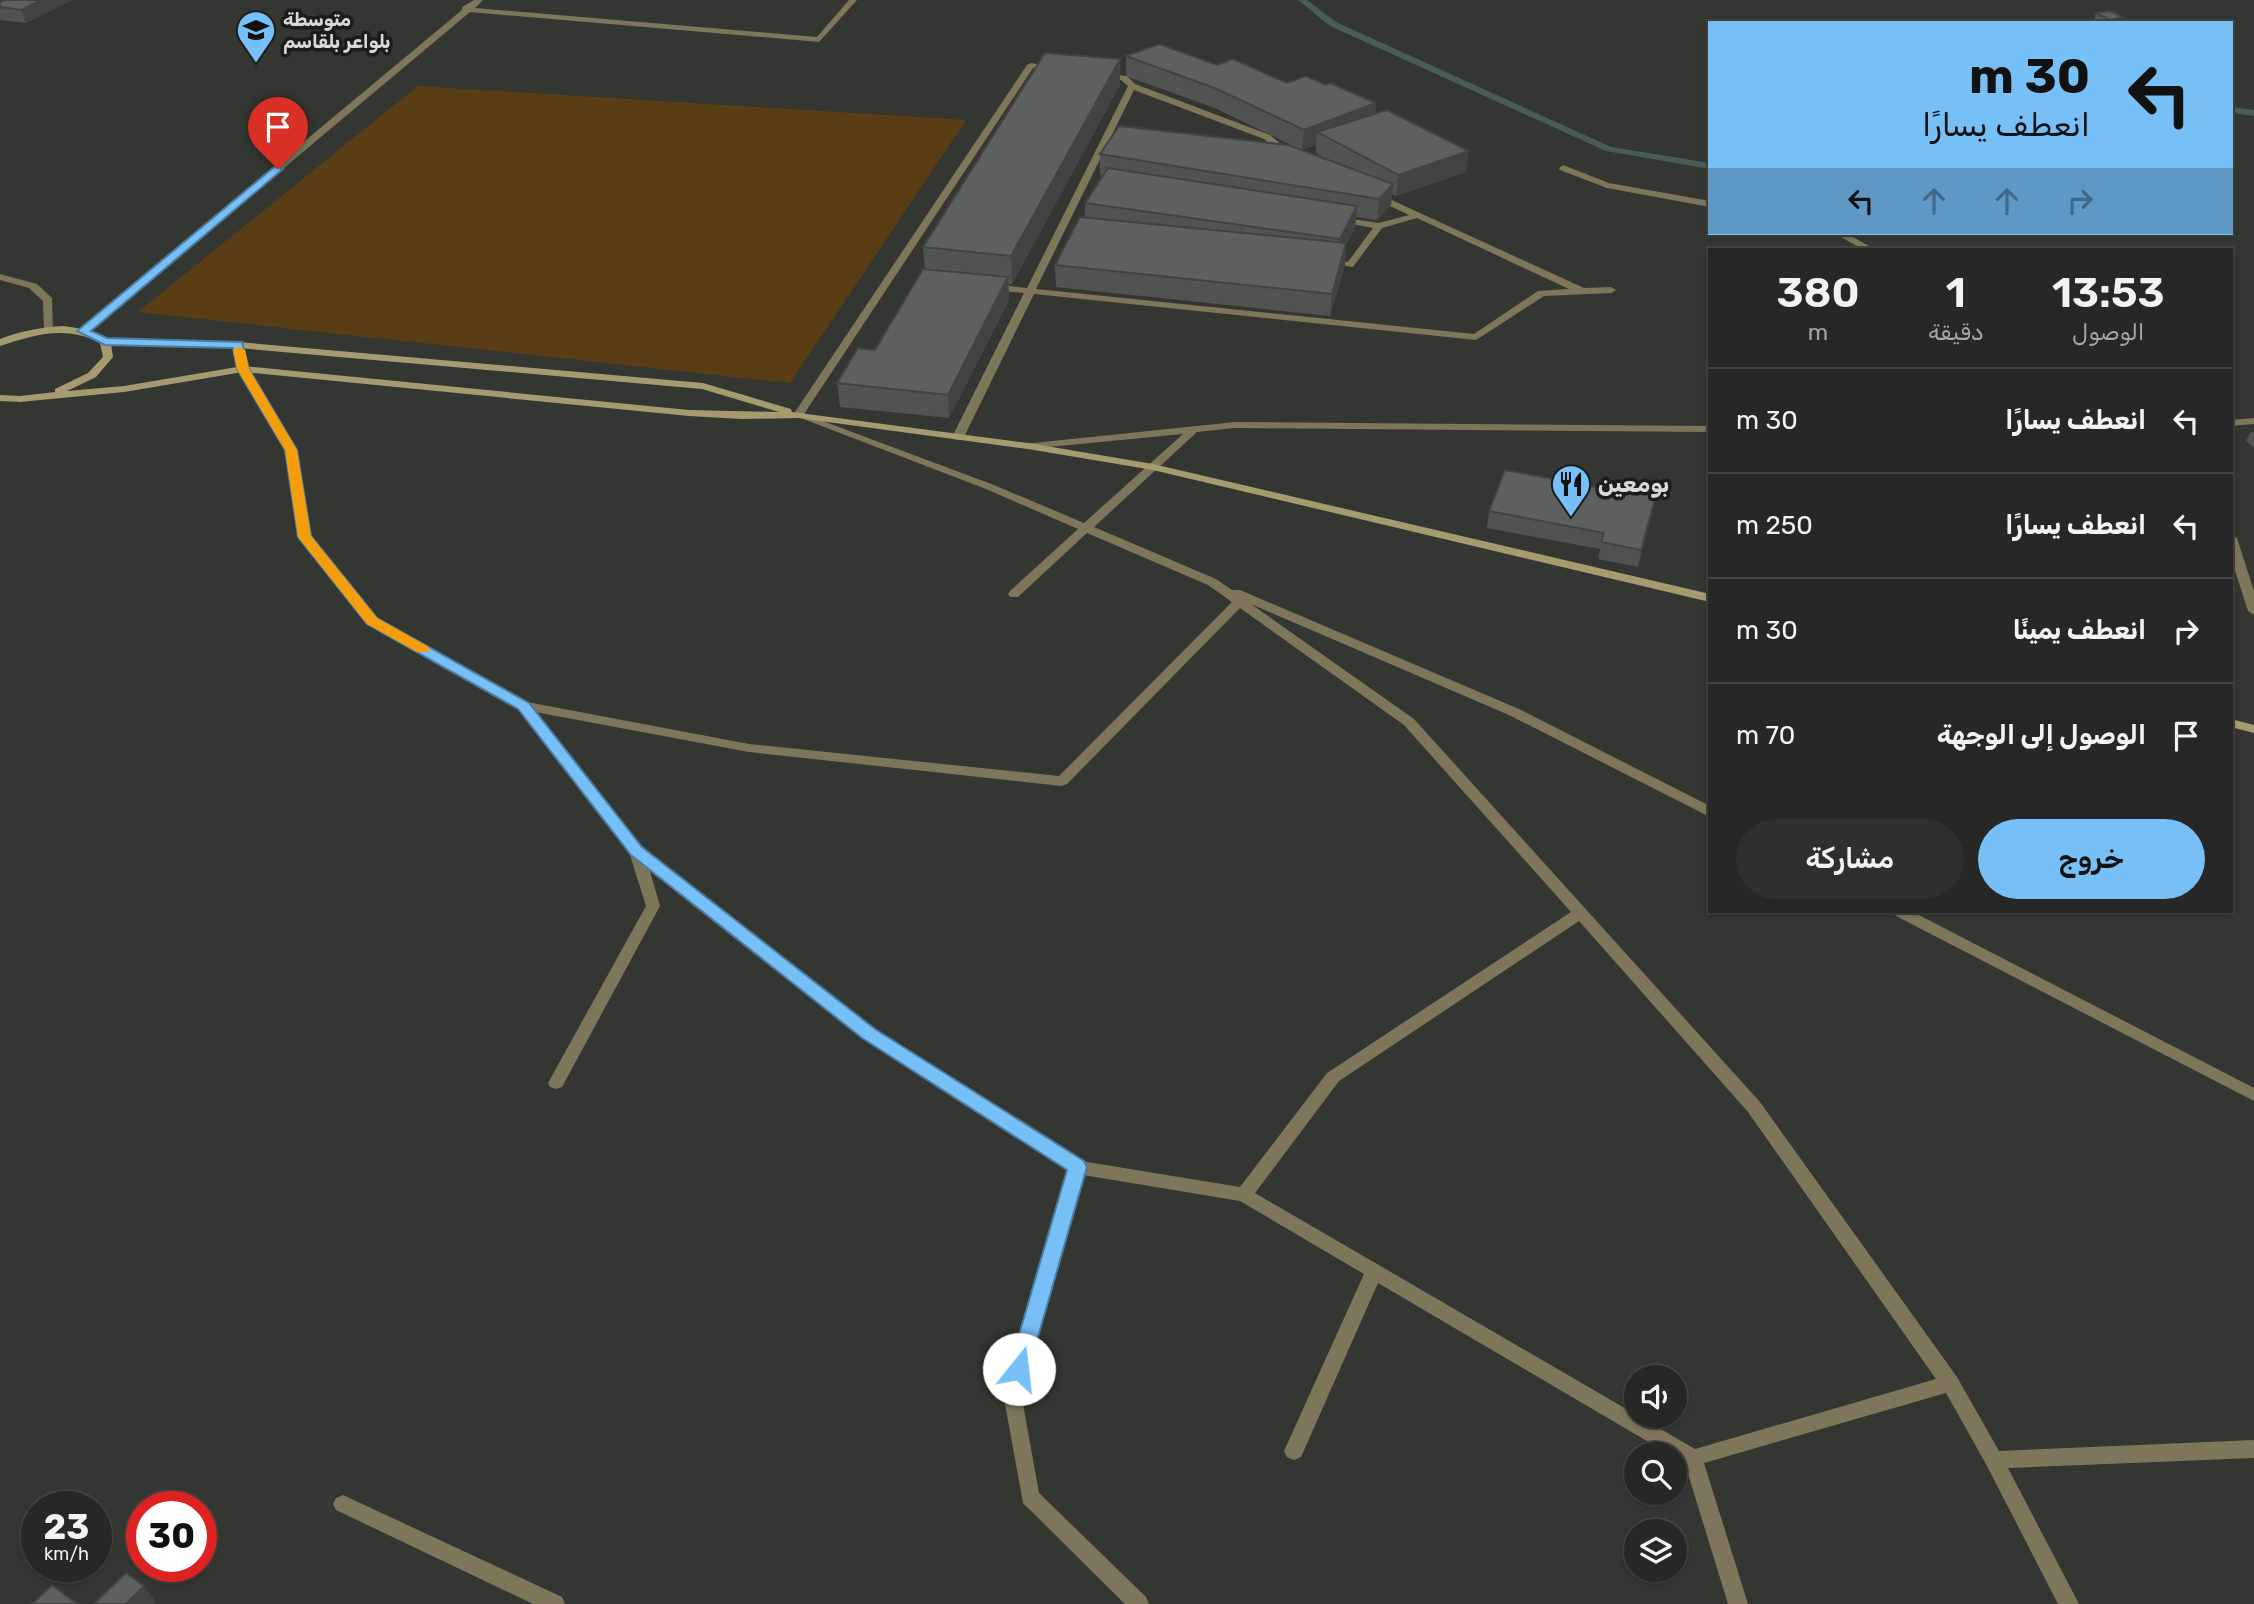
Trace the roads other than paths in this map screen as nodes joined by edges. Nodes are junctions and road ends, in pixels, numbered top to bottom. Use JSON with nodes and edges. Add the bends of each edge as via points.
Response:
{"nodes":[{"id":1,"x":479,"y":0,"type":"edge"},
{"id":2,"x":853,"y":0,"type":"edge"},
{"id":3,"x":465,"y":9,"type":"junction"},
{"id":4,"x":1071,"y":71,"type":"edge"},
{"id":5,"x":1097,"y":74,"type":"edge"},
{"id":6,"x":1132,"y":86,"type":"junction"},
{"id":7,"x":1107,"y":137,"type":"junction"},
{"id":8,"x":1120,"y":139,"type":"edge"},
{"id":9,"x":1284,"y":160,"type":"edge"},
{"id":10,"x":1563,"y":168,"type":"dead end"},
{"id":11,"x":1086,"y":179,"type":"junction"},
{"id":12,"x":1099,"y":181,"type":"edge"},
{"id":13,"x":1358,"y":188,"type":"edge"},
{"id":14,"x":1708,"y":204,"type":"edge"},
{"id":15,"x":1419,"y":215,"type":"junction"},
{"id":16,"x":1328,"y":217,"type":"edge"},
{"id":17,"x":1062,"y":226,"type":"junction"},
{"id":18,"x":1379,"y":226,"type":"junction"},
{"id":19,"x":1076,"y":228,"type":"edge"},
{"id":20,"x":1843,"y":235,"type":"edge"},
{"id":21,"x":1867,"y":248,"type":"edge"},
{"id":22,"x":1312,"y":259,"type":"edge"},
{"id":23,"x":0,"y":277,"type":"edge"},
{"id":24,"x":975,"y":286,"type":"edge"},
{"id":25,"x":1611,"y":290,"type":"dead end"},
{"id":26,"x":1030,"y":291,"type":"junction"},
{"id":27,"x":1584,"y":292,"type":"junction"},
{"id":28,"x":49,"y":330,"type":"junction"},
{"id":29,"x":83,"y":331,"type":"junction"},
{"id":30,"x":4,"y":341,"type":"edge"},
{"id":31,"x":105,"y":341,"type":"junction"},
{"id":32,"x":238,"y":345,"type":"junction"},
{"id":33,"x":243,"y":369,"type":"junction"},
{"id":34,"x":0,"y":398,"type":"edge"},
{"id":35,"x":20,"y":399,"type":"junction"},
{"id":36,"x":798,"y":415,"type":"junction"},
{"id":37,"x":2254,"y":421,"type":"edge"},
{"id":38,"x":2233,"y":423,"type":"edge"},
{"id":39,"x":1708,"y":429,"type":"edge"},
{"id":40,"x":1193,"y":430,"type":"junction"},
{"id":41,"x":958,"y":437,"type":"junction"},
{"id":42,"x":1028,"y":446,"type":"junction"},
{"id":43,"x":1153,"y":467,"type":"junction"},
{"id":44,"x":1088,"y":528,"type":"junction"},
{"id":45,"x":2233,"y":544,"type":"edge"},
{"id":46,"x":1212,"y":582,"type":"junction"},
{"id":47,"x":1014,"y":594,"type":"dead end"},
{"id":48,"x":1708,"y":598,"type":"edge"},
{"id":49,"x":1239,"y":602,"type":"junction"},
{"id":50,"x":2254,"y":611,"type":"edge"},
{"id":51,"x":523,"y":706,"type":"junction"},
{"id":52,"x":2233,"y":724,"type":"edge"},
{"id":53,"x":2254,"y":729,"type":"edge"},
{"id":54,"x":1708,"y":812,"type":"edge"},
{"id":55,"x":636,"y":851,"type":"junction"},
{"id":56,"x":1580,"y":913,"type":"junction"},
{"id":57,"x":1903,"y":913,"type":"edge"},
{"id":58,"x":556,"y":1083,"type":"dead end"},
{"id":59,"x":2254,"y":1095,"type":"edge"},
{"id":60,"x":1077,"y":1167,"type":"junction"},
{"id":61,"x":1244,"y":1195,"type":"junction"},
{"id":62,"x":1374,"y":1272,"type":"junction"},
{"id":63,"x":1951,"y":1383,"type":"junction"},
{"id":64,"x":2254,"y":1449,"type":"edge"},
{"id":65,"x":1294,"y":1451,"type":"dead end"},
{"id":66,"x":1693,"y":1458,"type":"junction"},
{"id":67,"x":1994,"y":1460,"type":"junction"},
{"id":68,"x":343,"y":1504,"type":"dead end"},
{"id":69,"x":555,"y":1604,"type":"edge"},
{"id":70,"x":1139,"y":1604,"type":"edge"},
{"id":71,"x":1738,"y":1604,"type":"edge"},
{"id":72,"x":2070,"y":1604,"type":"edge"}],
"edges":[{"from":1,"to":3,"type":"street"},
{"from":2,"to":3,"type":"street","via":[[820,40]]},
{"from":3,"to":29,"type":"street"},
{"from":4,"to":36,"type":"street","via":[[1031,65]]},
{"from":5,"to":6,"type":"street","via":[[1124,78]]},
{"from":6,"to":7,"type":"street"},
{"from":6,"to":9,"type":"street","via":[[1267,136],[1298,162]]},
{"from":7,"to":8,"type":"street"},
{"from":7,"to":11,"type":"street"},
{"from":10,"to":14,"type":"street","via":[[1607,185]]},
{"from":11,"to":12,"type":"street"},
{"from":11,"to":17,"type":"street"},
{"from":13,"to":15,"type":"street"},
{"from":15,"to":18,"type":"street"},
{"from":15,"to":27,"type":"street"},
{"from":16,"to":18,"type":"street"},
{"from":17,"to":19,"type":"street"},
{"from":17,"to":26,"type":"street"},
{"from":18,"to":22,"type":"street","via":[[1350,265]]},
{"from":20,"to":21,"type":"street"},
{"from":23,"to":28,"type":"street","via":[[33,286],[48,300]]},
{"from":24,"to":26,"type":"street"},
{"from":25,"to":27,"type":"street"},
{"from":26,"to":27,"type":"street","via":[[1476,337],[1542,293]]},
{"from":26,"to":41,"type":"street"},
{"from":28,"to":29,"type":"main road"},
{"from":28,"to":30,"type":"main road"},
{"from":29,"to":31,"type":"main road"},
{"from":31,"to":32,"type":"main road"},
{"from":31,"to":35,"type":"main road","via":[[108,357],[92,375],[59,391]]},
{"from":32,"to":33,"type":"street"},
{"from":32,"to":36,"type":"main road","via":[[703,386]]},
{"from":33,"to":35,"type":"main road","via":[[124,389]]},
{"from":33,"to":36,"type":"main road","via":[[689,413]]},
{"from":33,"to":51,"type":"street","via":[[291,450],[304,537],[372,621]]},
{"from":34,"to":35,"type":"main road"},
{"from":36,"to":41,"type":"main road"},
{"from":36,"to":44,"type":"street"},
{"from":37,"to":38,"type":"street"},
{"from":39,"to":40,"type":"street","via":[[1235,425]]},
{"from":40,"to":42,"type":"street"},
{"from":40,"to":43,"type":"street"},
{"from":41,"to":42,"type":"main road"},
{"from":42,"to":43,"type":"main road"},
{"from":43,"to":44,"type":"street"},
{"from":43,"to":48,"type":"main road"},
{"from":44,"to":46,"type":"street"},
{"from":44,"to":47,"type":"street"},
{"from":45,"to":50,"type":"street"},
{"from":46,"to":49,"type":"street"},
{"from":46,"to":54,"type":"street","via":[[1514,712]]},
{"from":49,"to":51,"type":"street","via":[[1062,781],[749,748]]},
{"from":49,"to":56,"type":"street","via":[[1409,722]]},
{"from":51,"to":55,"type":"street"},
{"from":52,"to":53,"type":"main road"},
{"from":55,"to":58,"type":"street","via":[[653,906]]},
{"from":55,"to":60,"type":"street","via":[[869,1033]]},
{"from":56,"to":61,"type":"street","via":[[1333,1077]]},
{"from":56,"to":63,"type":"street","via":[[1754,1107]]},
{"from":57,"to":59,"type":"street"},
{"from":60,"to":61,"type":"street"},
{"from":60,"to":70,"type":"street","via":[[1012,1393],[1030,1497]]},
{"from":61,"to":62,"type":"street"},
{"from":62,"to":65,"type":"street"},
{"from":62,"to":66,"type":"street"},
{"from":63,"to":66,"type":"street"},
{"from":63,"to":67,"type":"street"},
{"from":64,"to":67,"type":"street"},
{"from":66,"to":71,"type":"street"},
{"from":67,"to":72,"type":"street"},
{"from":68,"to":69,"type":"street"}]}
